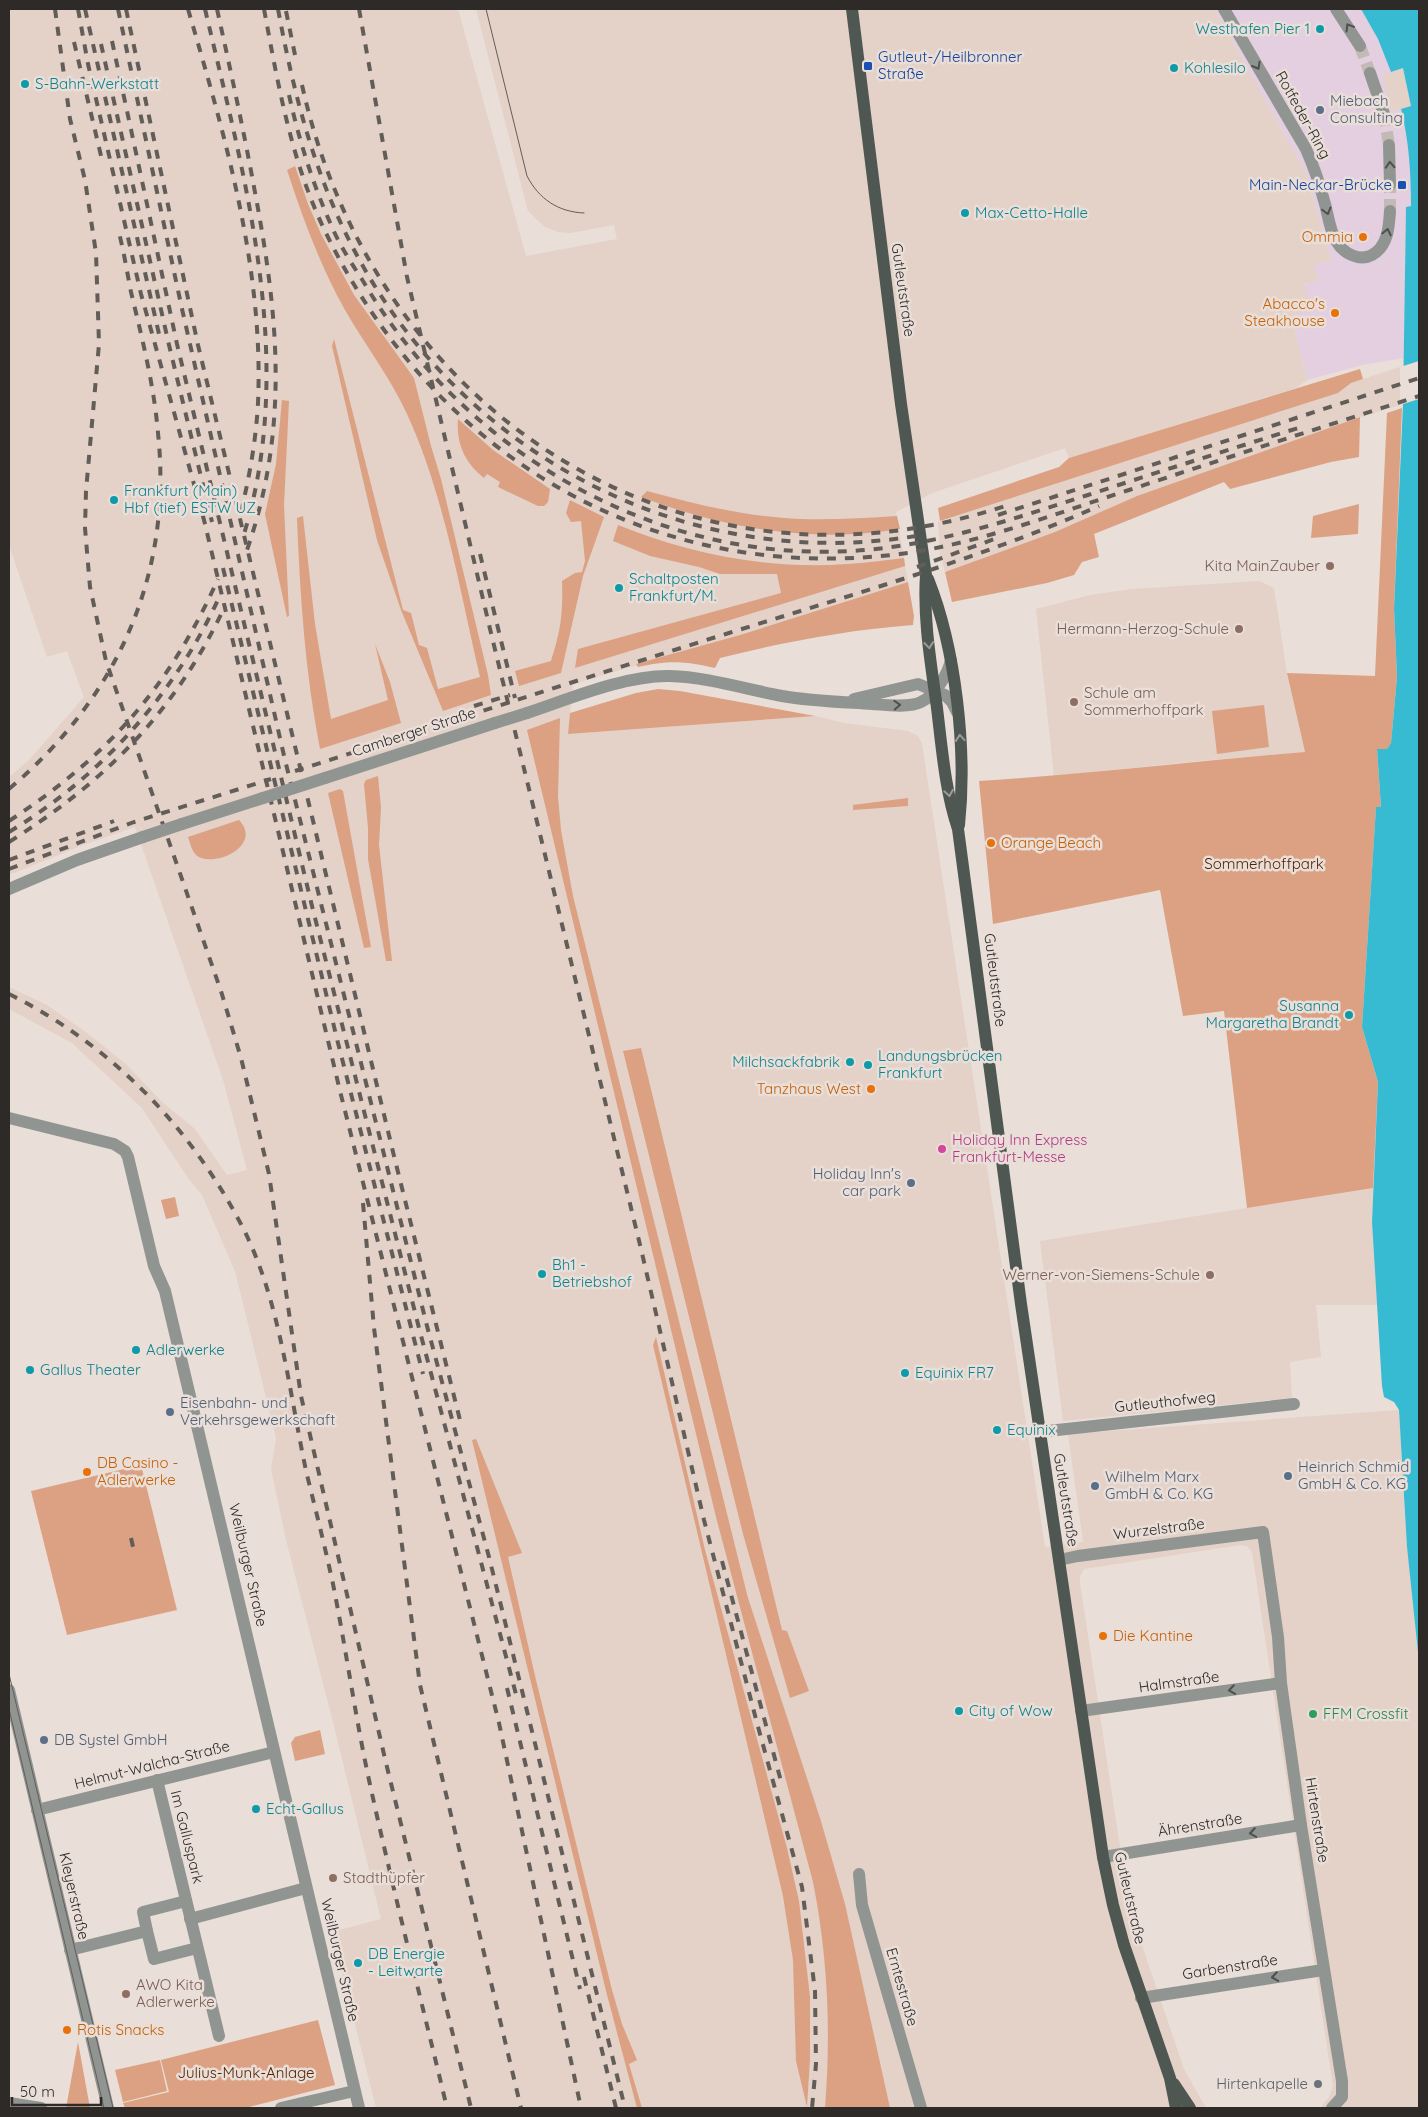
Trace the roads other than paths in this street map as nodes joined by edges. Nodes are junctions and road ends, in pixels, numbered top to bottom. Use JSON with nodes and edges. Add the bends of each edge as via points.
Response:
{"nodes":[{"id":1,"x":852,"y":9,"type":"edge"},
{"id":2,"x":1224,"y":9,"type":"edge"},
{"id":3,"x":1336,"y":9,"type":"edge"},
{"id":4,"x":1360,"y":46,"type":"tunnel mouth"},
{"id":5,"x":1370,"y":72,"type":"tunnel mouth"},
{"id":6,"x":1384,"y":114,"type":"tunnel mouth"},
{"id":7,"x":1389,"y":145,"type":"tunnel mouth"},
{"id":8,"x":1390,"y":185,"type":"tunnel mouth"},
{"id":9,"x":1390,"y":211,"type":"tunnel mouth"},
{"id":10,"x":926,"y":574,"type":"junction"},
{"id":11,"x":951,"y":660,"type":"junction"},
{"id":12,"x":932,"y":671,"type":"junction"},
{"id":13,"x":918,"y":684,"type":"junction"},
{"id":14,"x":934,"y":690,"type":"junction"},
{"id":15,"x":839,"y":702,"type":"junction"},
{"id":16,"x":921,"y":703,"type":"junction"},
{"id":17,"x":937,"y":710,"type":"junction"},
{"id":18,"x":957,"y":712,"type":"junction"},
{"id":19,"x":943,"y":756,"type":"junction"},
{"id":20,"x":962,"y":764,"type":"junction"},
{"id":21,"x":958,"y":829,"type":"junction"},
{"id":22,"x":9,"y":889,"type":"edge"},
{"id":23,"x":9,"y":1118,"type":"edge"},
{"id":24,"x":1294,"y":1404,"type":"dead end"},
{"id":25,"x":1039,"y":1432,"type":"junction"},
{"id":26,"x":1263,"y":1532,"type":"joint"},
{"id":27,"x":1059,"y":1560,"type":"junction"},
{"id":28,"x":1281,"y":1683,"type":"junction"},
{"id":29,"x":9,"y":1690,"type":"edge"},
{"id":30,"x":1081,"y":1711,"type":"junction"},
{"id":31,"x":274,"y":1752,"type":"junction"},
{"id":32,"x":157,"y":1780,"type":"junction"},
{"id":33,"x":37,"y":1810,"type":"junction"},
{"id":34,"x":1301,"y":1825,"type":"junction"},
{"id":35,"x":1103,"y":1856,"type":"junction"},
{"id":36,"x":858,"y":1874,"type":"dead end"},
{"id":37,"x":306,"y":1888,"type":"junction"},
{"id":38,"x":186,"y":1901,"type":"junction"},
{"id":39,"x":190,"y":1919,"type":"junction"},
{"id":40,"x":147,"y":1931,"type":"junction"},
{"id":41,"x":197,"y":1948,"type":"junction"},
{"id":42,"x":70,"y":1950,"type":"junction"},
{"id":43,"x":1323,"y":1970,"type":"junction"},
{"id":44,"x":1141,"y":1998,"type":"junction"},
{"id":45,"x":219,"y":2036,"type":"dead end"},
{"id":46,"x":1170,"y":2078,"type":"junction"},
{"id":47,"x":354,"y":2091,"type":"junction"},
{"id":48,"x":9,"y":2103,"type":"edge"},
{"id":49,"x":41,"y":2108,"type":"edge"},
{"id":50,"x":108,"y":2108,"type":"edge"},
{"id":51,"x":281,"y":2108,"type":"edge"},
{"id":52,"x":359,"y":2108,"type":"edge"},
{"id":53,"x":921,"y":2108,"type":"edge"},
{"id":54,"x":1176,"y":2108,"type":"edge"},
{"id":55,"x":1190,"y":2108,"type":"edge"},
{"id":56,"x":1332,"y":2108,"type":"edge"}],
"edges":[{"from":1,"to":10,"type":"main road","name":"Gutleutstraße","via":[[901,404]]},
{"from":2,"to":9,"type":"street","name":"Rotfeder-Ring","one_way":true,"via":[[1306,150],[1316,172],[1336,241],[1351,256],[1370,256],[1385,242]]},
{"from":4,"to":3,"type":"street","one_way":true},
{"from":5,"to":6,"type":"street"},
{"from":8,"to":7,"type":"street","one_way":true},
{"from":10,"to":11,"type":"main road","name":"Gutleutstraße","via":[[940,608]]},
{"from":10,"to":12,"type":"main road","name":"Gutleutstraße","one_way":true,"via":[[924,600]]},
{"from":11,"to":14,"type":"street","via":[[943,680]]},
{"from":11,"to":18,"type":"main road","name":"Gutleutstraße"},
{"from":12,"to":13,"type":"street"},
{"from":12,"to":14,"type":"main road","name":"Gutleutstraße"},
{"from":13,"to":14,"type":"street"},
{"from":13,"to":15,"type":"street","name":"Camberger Straße"},
{"from":14,"to":16,"type":"street"},
{"from":14,"to":17,"type":"main road","name":"Gutleutstraße"},
{"from":14,"to":18,"type":"street","via":[[945,695]]},
{"from":15,"to":16,"type":"street","name":"Camberger Straße","one_way":true},
{"from":15,"to":22,"type":"street","name":"Camberger Straße","bridge":true,"via":[[670,676],[640,679],[182,824],[76,860]]},
{"from":16,"to":17,"type":"street"},
{"from":17,"to":19,"type":"main road","name":"Gutleutstraße"},
{"from":20,"to":18,"type":"main road","name":"Gutleutstraße","one_way":true},
{"from":19,"to":20,"type":"main road","via":[[951,767]]},
{"from":19,"to":21,"type":"main road","name":"Gutleutstraße","one_way":true,"via":[[951,808]]},
{"from":20,"to":21,"type":"main road","name":"Gutleutstraße"},
{"from":21,"to":25,"type":"main road","name":"Gutleutstraße"},
{"from":23,"to":31,"type":"street","name":"Weilburger Straße","via":[[114,1144],[128,1156],[154,1266],[167,1296]]},
{"from":24,"to":25,"type":"street","name":"Gutleuthofweg"},
{"from":25,"to":27,"type":"main road","name":"Gutleutstraße"},
{"from":26,"to":27,"type":"street","name":"Wurzelstraße"},
{"from":26,"to":28,"type":"street","name":"Hirtenstraße"},
{"from":27,"to":30,"type":"main road","name":"Gutleutstraße"},
{"from":28,"to":30,"type":"street","name":"Halmstraße","one_way":true},
{"from":28,"to":34,"type":"street","name":"Hirtenstraße"},
{"from":29,"to":33,"type":"street","name":"Kleyerstraße"},
{"from":30,"to":35,"type":"main road","name":"Gutleutstraße"},
{"from":31,"to":32,"type":"street","name":"Helmut-Walcha-Straße"},
{"from":31,"to":37,"type":"street","name":"Weilburger Straße"},
{"from":32,"to":33,"type":"street","name":"Helmut-Walcha-Straße"},
{"from":32,"to":38,"type":"street","name":"Im Galluspark"},
{"from":33,"to":42,"type":"street","name":"Kleyerstraße"},
{"from":34,"to":35,"type":"street","name":"Ährenstraße","one_way":true},
{"from":34,"to":43,"type":"street","name":"Hirtenstraße"},
{"from":35,"to":44,"type":"main road","name":"Gutleutstraße","via":[[1113,1905]]},
{"from":36,"to":53,"type":"street","name":"Erntestraße","via":[[862,1905]]},
{"from":37,"to":39,"type":"street"},
{"from":37,"to":47,"type":"street","name":"Weilburger Straße"},
{"from":38,"to":39,"type":"street","name":"Im Galluspark"},
{"from":38,"to":40,"type":"street","name":"Im Galluspark","via":[[143,1912]]},
{"from":39,"to":41,"type":"street","name":"Im Galluspark"},
{"from":40,"to":41,"type":"street","name":"Im Galluspark","via":[[154,1959]]},
{"from":40,"to":42,"type":"street"},
{"from":41,"to":45,"type":"street","name":"Im Galluspark"},
{"from":42,"to":50,"type":"street","name":"Kleyerstraße"},
{"from":43,"to":44,"type":"street","name":"Garbenstraße","one_way":true},
{"from":43,"to":56,"type":"street","name":"Hirtenstraße","via":[[1342,2080],[1342,2097]]},
{"from":44,"to":46,"type":"main road","name":"Gutleutstraße"},
{"from":46,"to":54,"type":"main road","name":"Gutleutstraße"},
{"from":46,"to":55,"type":"main road","name":"Gutleutstraße"},
{"from":47,"to":51,"type":"street"},
{"from":47,"to":52,"type":"street","name":"Weilburger Straße"},
{"from":48,"to":49,"type":"street"}]}
